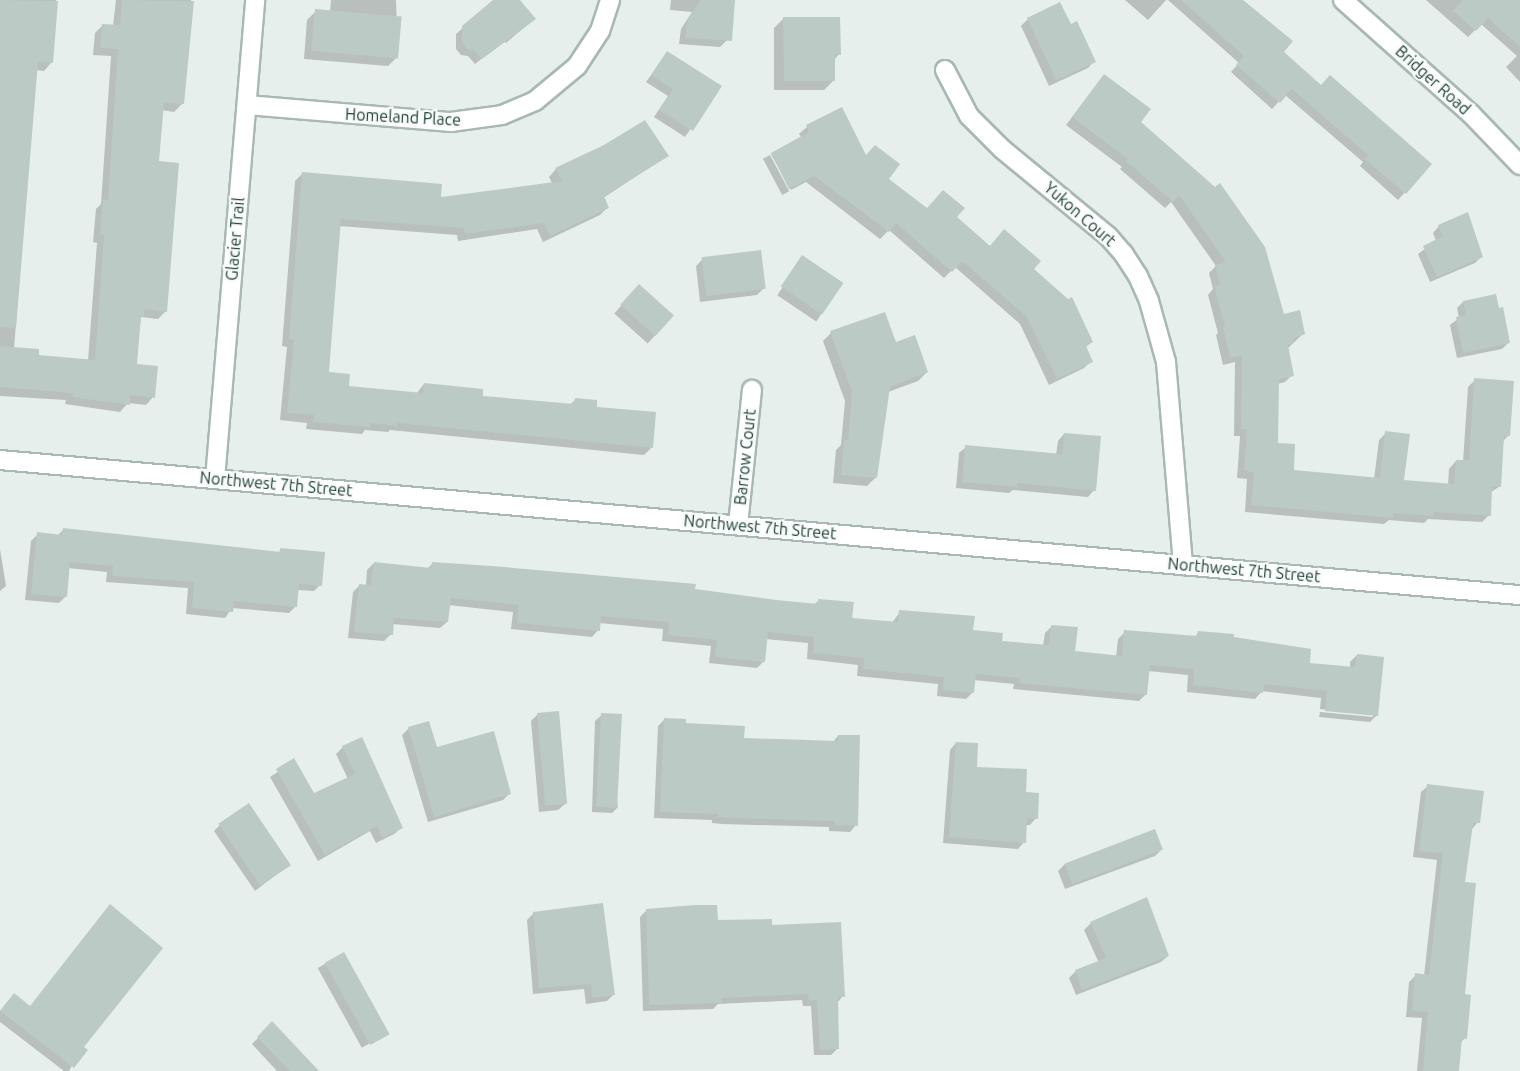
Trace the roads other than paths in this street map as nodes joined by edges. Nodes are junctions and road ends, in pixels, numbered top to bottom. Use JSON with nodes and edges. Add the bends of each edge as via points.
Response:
{"nodes":[{"id":1,"x":255,"y":0,"type":"edge"},
{"id":2,"x":610,"y":0,"type":"edge"},
{"id":3,"x":1343,"y":0,"type":"edge"},
{"id":4,"x":945,"y":70,"type":"dead end"},
{"id":5,"x":247,"y":105,"type":"junction"},
{"id":6,"x":1520,"y":165,"type":"edge"},
{"id":7,"x":752,"y":390,"type":"dead end"},
{"id":8,"x":0,"y":460,"type":"edge"},
{"id":9,"x":215,"y":479,"type":"junction"},
{"id":10,"x":738,"y":525,"type":"junction"},
{"id":11,"x":1183,"y":565,"type":"junction"},
{"id":12,"x":1520,"y":595,"type":"edge"}],
"edges":[{"from":1,"to":5,"type":"street","name":"Glacier Trail"},
{"from":2,"to":5,"type":"street","name":"Homeland Place","via":[[600,32],[577,66],[535,101],[502,115],[451,122]]},
{"from":3,"to":6,"type":"street","name":"Bridger Road","via":[[1471,114]]},
{"from":4,"to":11,"type":"street","name":"Yukon Court","via":[[969,116],[1002,149],[1108,236],[1138,276],[1153,311],[1166,362]]},
{"from":5,"to":9,"type":"street","name":"Glacier Trail"},
{"from":7,"to":10,"type":"street","name":"Barrow Court"},
{"from":8,"to":9,"type":"street","name":"Northwest 7th Street"},
{"from":9,"to":10,"type":"street","name":"Northwest 7th Street"},
{"from":10,"to":11,"type":"street","name":"Northwest 7th Street"},
{"from":11,"to":12,"type":"street","name":"Northwest 7th Street"}]}
